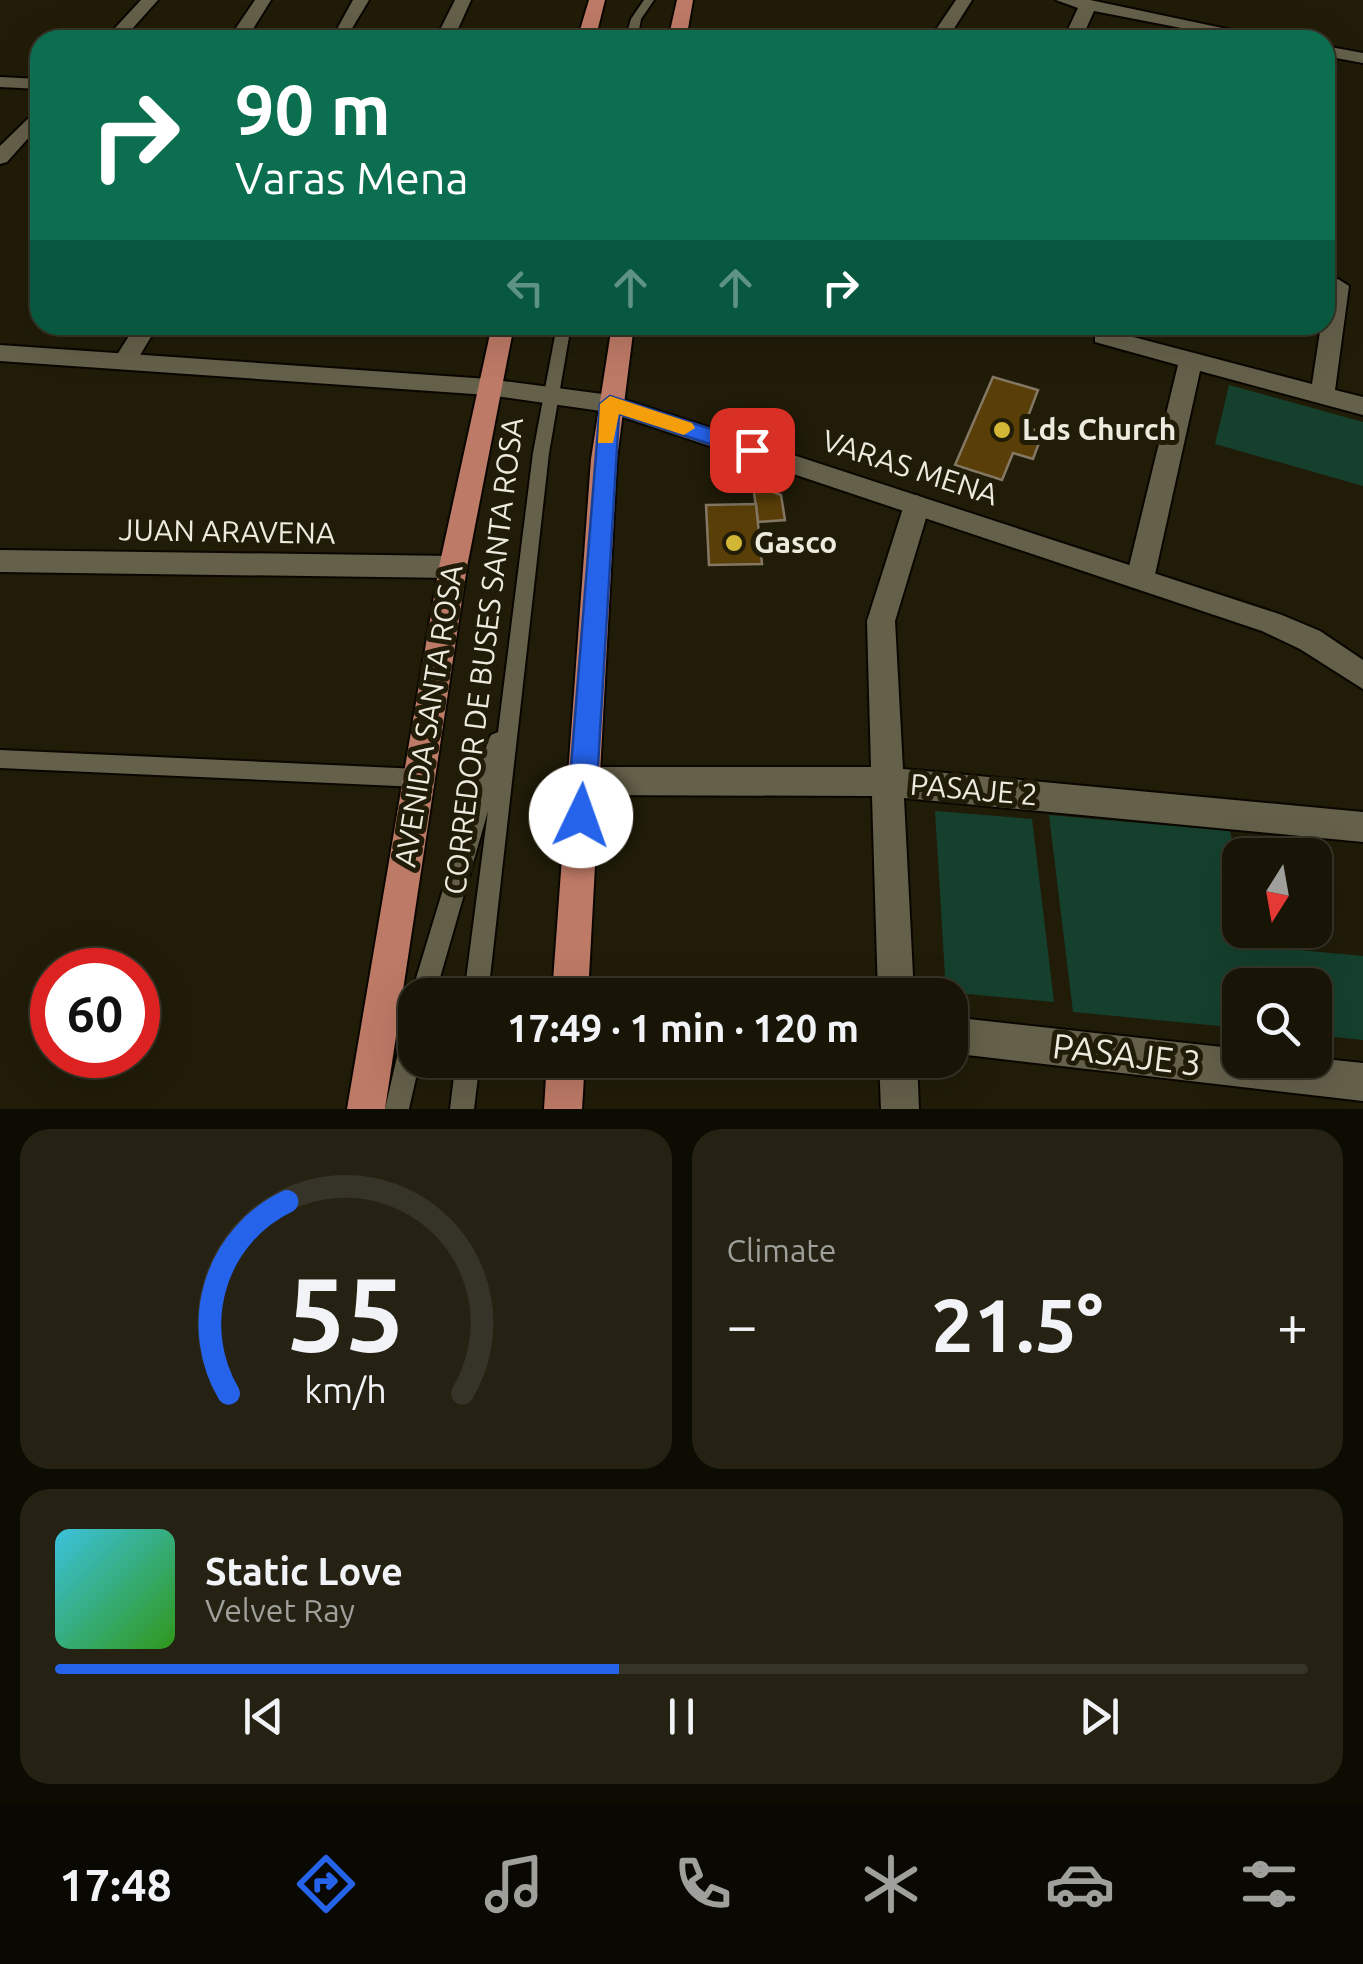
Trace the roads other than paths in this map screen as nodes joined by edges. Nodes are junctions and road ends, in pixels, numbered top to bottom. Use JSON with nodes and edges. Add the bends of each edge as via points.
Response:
{"nodes":[{"id":1,"x":150,"y":0,"type":"edge"},
{"id":2,"x":264,"y":0,"type":"edge"},
{"id":3,"x":361,"y":0,"type":"edge"},
{"id":4,"x":464,"y":0,"type":"edge"},
{"id":5,"x":597,"y":0,"type":"edge"},
{"id":6,"x":633,"y":0,"type":"edge"},
{"id":7,"x":648,"y":0,"type":"edge"},
{"id":8,"x":685,"y":0,"type":"edge"},
{"id":9,"x":964,"y":0,"type":"edge"},
{"id":10,"x":1064,"y":0,"type":"edge"},
{"id":11,"x":1088,"y":5,"type":"junction"},
{"id":12,"x":636,"y":19,"type":"junction"},
{"id":13,"x":245,"y":28,"type":"dead end"},
{"id":14,"x":122,"y":30,"type":"edge"},
{"id":15,"x":343,"y":30,"type":"edge"},
{"id":16,"x":449,"y":30,"type":"edge"},
{"id":17,"x":589,"y":30,"type":"edge"},
{"id":18,"x":633,"y":30,"type":"edge"},
{"id":19,"x":679,"y":30,"type":"edge"},
{"id":20,"x":945,"y":30,"type":"edge"},
{"id":21,"x":1077,"y":30,"type":"edge"},
{"id":22,"x":1197,"y":30,"type":"edge"},
{"id":23,"x":1335,"y":53,"type":"edge"},
{"id":24,"x":1363,"y":58,"type":"edge"},
{"id":25,"x":0,"y":82,"type":"edge"},
{"id":26,"x":30,"y":84,"type":"edge"},
{"id":27,"x":30,"y":124,"type":"edge"},
{"id":28,"x":0,"y":158,"type":"edge"},
{"id":29,"x":1335,"y":285,"type":"edge"},
{"id":30,"x":1363,"y":292,"type":"edge"},
{"id":31,"x":141,"y":335,"type":"edge"},
{"id":32,"x":501,"y":335,"type":"edge"},
{"id":33,"x":562,"y":335,"type":"edge"},
{"id":34,"x":621,"y":335,"type":"edge"},
{"id":35,"x":1327,"y":335,"type":"edge"},
{"id":36,"x":1103,"y":337,"type":"dead end"},
{"id":37,"x":0,"y":352,"type":"edge"},
{"id":38,"x":1191,"y":360,"type":"junction"},
{"id":39,"x":125,"y":361,"type":"junction"},
{"id":40,"x":488,"y":387,"type":"junction"},
{"id":41,"x":549,"y":394,"type":"junction"},
{"id":42,"x":1322,"y":396,"type":"junction"},
{"id":43,"x":610,"y":404,"type":"junction"},
{"id":44,"x":1363,"y":406,"type":"edge"},
{"id":45,"x":917,"y":505,"type":"junction"},
{"id":46,"x":0,"y":561,"type":"edge"},
{"id":47,"x":454,"y":567,"type":"junction"},
{"id":48,"x":1140,"y":579,"type":"junction"},
{"id":49,"x":1363,"y":676,"type":"edge"},
{"id":50,"x":511,"y":698,"type":"junction"},
{"id":51,"x":0,"y":759,"type":"edge"},
{"id":52,"x":419,"y":778,"type":"junction"},
{"id":53,"x":583,"y":780,"type":"junction"},
{"id":54,"x":888,"y":782,"type":"junction"},
{"id":55,"x":1363,"y":827,"type":"edge"},
{"id":56,"x":428,"y":978,"type":"edge"},
{"id":57,"x":478,"y":978,"type":"edge"},
{"id":58,"x":571,"y":978,"type":"edge"},
{"id":59,"x":895,"y":978,"type":"edge"},
{"id":60,"x":968,"y":1036,"type":"edge"},
{"id":61,"x":405,"y":1078,"type":"edge"},
{"id":62,"x":466,"y":1078,"type":"edge"},
{"id":63,"x":565,"y":1078,"type":"edge"},
{"id":64,"x":899,"y":1078,"type":"edge"},
{"id":65,"x":1363,"y":1082,"type":"edge"},
{"id":66,"x":366,"y":1109,"type":"edge"},
{"id":67,"x":398,"y":1109,"type":"edge"},
{"id":68,"x":462,"y":1109,"type":"edge"},
{"id":69,"x":563,"y":1109,"type":"edge"},
{"id":70,"x":900,"y":1109,"type":"edge"}],
"edges":[{"from":1,"to":14,"type":"street"},
{"from":2,"to":13,"type":"street"},
{"from":3,"to":15,"type":"street"},
{"from":4,"to":16,"type":"street"},
{"from":5,"to":17,"type":"main road"},
{"from":6,"to":12,"type":"lane"},
{"from":7,"to":12,"type":"lane"},
{"from":8,"to":19,"type":"main road"},
{"from":9,"to":20,"type":"street"},
{"from":10,"to":11,"type":"street"},
{"from":11,"to":21,"type":"street"},
{"from":11,"to":22,"type":"street"},
{"from":12,"to":18,"type":"lane"},
{"from":23,"to":24,"type":"street"},
{"from":25,"to":26,"type":"street"},
{"from":27,"to":28,"type":"street"},
{"from":29,"to":30,"type":"street"},
{"from":31,"to":39,"type":"street"},
{"from":32,"to":40,"type":"main road","name":"AVENIDA SANTA ROSA"},
{"from":33,"to":41,"type":"lane","name":"CORREDOR DE BUSES SANTA ROSA"},
{"from":34,"to":43,"type":"main road"},
{"from":35,"to":42,"type":"street"},
{"from":36,"to":38,"type":"street"},
{"from":37,"to":39,"type":"street","name":"VARAS MENA"},
{"from":38,"to":42,"type":"street"},
{"from":38,"to":48,"type":"street"},
{"from":39,"to":40,"type":"street","name":"VARAS MENA"},
{"from":40,"to":41,"type":"street","name":"VARAS MENA"},
{"from":40,"to":47,"type":"main road","name":"AVENIDA SANTA ROSA"},
{"from":41,"to":43,"type":"street","name":"VARAS MENA"},
{"from":41,"to":50,"type":"lane","name":"CORREDOR DE BUSES SANTA ROSA"},
{"from":42,"to":44,"type":"street"},
{"from":43,"to":45,"type":"street","name":"VARAS MENA"},
{"from":43,"to":53,"type":"main road"},
{"from":45,"to":48,"type":"street","name":"VARAS MENA"},
{"from":45,"to":54,"type":"street","via":[[881,621]]},
{"from":46,"to":47,"type":"street","name":"JUAN ARAVENA"},
{"from":47,"to":52,"type":"main road","name":"AVENIDA SANTA ROSA"},
{"from":48,"to":49,"type":"street","name":"VARAS MENA","via":[[1291,630]]},
{"from":50,"to":56,"type":"lane"},
{"from":50,"to":57,"type":"lane","name":"CORREDOR DE BUSES SANTA ROSA"},
{"from":51,"to":52,"type":"lane"},
{"from":52,"to":66,"type":"main road","name":"AVENIDA SANTA ROSA"},
{"from":53,"to":54,"type":"street","name":"PASAJE 2"},
{"from":53,"to":58,"type":"main road"},
{"from":54,"to":55,"type":"street","name":"PASAJE 2"},
{"from":54,"to":59,"type":"street"},
{"from":60,"to":65,"type":"street","name":"PASAJE 3"},
{"from":61,"to":67,"type":"lane"},
{"from":62,"to":68,"type":"lane"},
{"from":63,"to":69,"type":"main road"},
{"from":64,"to":70,"type":"street"}]}
